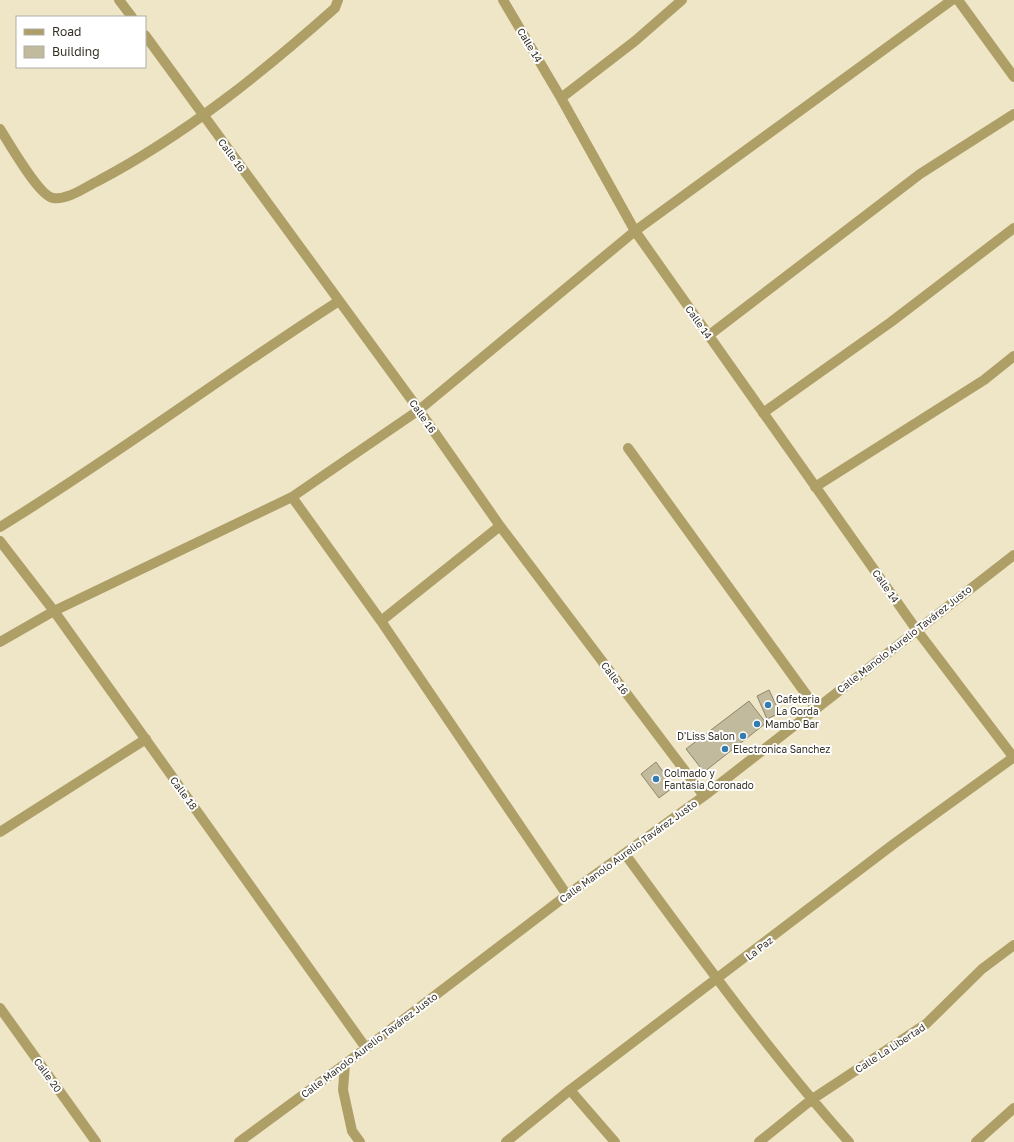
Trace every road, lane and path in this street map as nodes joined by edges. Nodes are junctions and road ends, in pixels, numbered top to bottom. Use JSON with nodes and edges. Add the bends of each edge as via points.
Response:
{"nodes":[{"id":1,"x":119,"y":0,"type":"edge"},
{"id":2,"x":338,"y":0,"type":"edge"},
{"id":3,"x":503,"y":0,"type":"edge"},
{"id":4,"x":682,"y":0,"type":"edge"},
{"id":5,"x":952,"y":0,"type":"edge"},
{"id":6,"x":958,"y":0,"type":"edge"},
{"id":7,"x":131,"y":16,"type":"edge"},
{"id":8,"x":146,"y":36,"type":"edge"},
{"id":9,"x":1014,"y":77,"type":"edge"},
{"id":10,"x":561,"y":98,"type":"junction"},
{"id":11,"x":1014,"y":114,"type":"edge"},
{"id":12,"x":203,"y":115,"type":"junction"},
{"id":13,"x":0,"y":130,"type":"edge"},
{"id":14,"x":1014,"y":228,"type":"edge"},
{"id":15,"x":635,"y":231,"type":"junction"},
{"id":16,"x":339,"y":301,"type":"junction"},
{"id":17,"x":708,"y":336,"type":"junction"},
{"id":18,"x":1014,"y":356,"type":"edge"},
{"id":19,"x":419,"y":410,"type":"junction"},
{"id":20,"x":763,"y":413,"type":"junction"},
{"id":21,"x":628,"y":448,"type":"dead end"},
{"id":22,"x":815,"y":487,"type":"junction"},
{"id":23,"x":292,"y":497,"type":"junction"},
{"id":24,"x":0,"y":526,"type":"edge"},
{"id":25,"x":500,"y":526,"type":"junction"},
{"id":26,"x":0,"y":541,"type":"edge"},
{"id":27,"x":1014,"y":555,"type":"edge"},
{"id":28,"x":54,"y":611,"type":"junction"},
{"id":29,"x":381,"y":621,"type":"junction"},
{"id":30,"x":916,"y":629,"type":"junction"},
{"id":31,"x":0,"y":642,"type":"edge"},
{"id":32,"x":816,"y":708,"type":"junction"},
{"id":33,"x":146,"y":739,"type":"junction"},
{"id":34,"x":1014,"y":758,"type":"edge"},
{"id":35,"x":704,"y":796,"type":"junction"},
{"id":36,"x":0,"y":832,"type":"edge"},
{"id":37,"x":625,"y":854,"type":"junction"},
{"id":38,"x":567,"y":895,"type":"junction"},
{"id":39,"x":1014,"y":945,"type":"edge"},
{"id":40,"x":717,"y":980,"type":"junction"},
{"id":41,"x":0,"y":1008,"type":"edge"},
{"id":42,"x":366,"y":1048,"type":"junction"},
{"id":43,"x":345,"y":1064,"type":"junction"},
{"id":44,"x":570,"y":1090,"type":"junction"},
{"id":45,"x":811,"y":1100,"type":"junction"},
{"id":46,"x":1013,"y":1110,"type":"edge"},
{"id":47,"x":96,"y":1142,"type":"edge"},
{"id":48,"x":239,"y":1142,"type":"edge"},
{"id":49,"x":360,"y":1142,"type":"edge"},
{"id":50,"x":506,"y":1142,"type":"edge"},
{"id":51,"x":615,"y":1142,"type":"edge"},
{"id":52,"x":759,"y":1142,"type":"edge"},
{"id":53,"x":848,"y":1142,"type":"edge"},
{"id":54,"x":976,"y":1142,"type":"edge"}],
"edges":[{"from":1,"to":7,"type":"street"},
{"from":2,"to":12,"type":"street","via":[[335,8],[268,66]]},
{"from":3,"to":10,"type":"street","name":"Calle 14"},
{"from":4,"to":10,"type":"street","via":[[635,41]]},
{"from":5,"to":15,"type":"street"},
{"from":6,"to":9,"type":"street"},
{"from":8,"to":12,"type":"street","name":"Calle 16"},
{"from":10,"to":15,"type":"street","name":"Calle 14"},
{"from":11,"to":17,"type":"street","via":[[920,174]]},
{"from":12,"to":13,"type":"street","via":[[130,164],[66,197],[52,198],[42,191]]},
{"from":12,"to":16,"type":"street","name":"Calle 16"},
{"from":14,"to":20,"type":"street","via":[[890,322]]},
{"from":15,"to":17,"type":"street","name":"Calle 14"},
{"from":15,"to":19,"type":"street"},
{"from":16,"to":19,"type":"street","name":"Calle 16"},
{"from":16,"to":24,"type":"street","via":[[48,497]]},
{"from":17,"to":20,"type":"street","name":"Calle 14"},
{"from":18,"to":22,"type":"street","via":[[984,380]]},
{"from":19,"to":23,"type":"street"},
{"from":19,"to":25,"type":"street","name":"Calle 16"},
{"from":20,"to":22,"type":"street","name":"Calle 14"},
{"from":21,"to":32,"type":"street"},
{"from":22,"to":30,"type":"street","name":"Calle 14"},
{"from":23,"to":28,"type":"street"},
{"from":23,"to":29,"type":"street"},
{"from":25,"to":29,"type":"street"},
{"from":25,"to":35,"type":"street","name":"Calle 16"},
{"from":26,"to":28,"type":"street","name":"Calle 18"},
{"from":27,"to":30,"type":"street","name":"Calle Manolo Aurelio Tavárez Justo"},
{"from":28,"to":31,"type":"street"},
{"from":28,"to":33,"type":"street","name":"Calle 18"},
{"from":29,"to":38,"type":"street"},
{"from":30,"to":32,"type":"street","name":"Calle Manolo Aurelio Tavárez Justo"},
{"from":30,"to":34,"type":"street","name":"Calle 14"},
{"from":32,"to":35,"type":"street","name":"Calle Manolo Aurelio Tavárez Justo"},
{"from":33,"to":36,"type":"street"},
{"from":33,"to":42,"type":"street","name":"Calle 18"},
{"from":34,"to":40,"type":"street","name":"La Paz","via":[[895,842]]},
{"from":35,"to":37,"type":"street","name":"Calle Manolo Aurelio Tavárez Justo"},
{"from":37,"to":38,"type":"street","name":"Calle Manolo Aurelio Tavárez Justo"},
{"from":37,"to":40,"type":"street"},
{"from":38,"to":42,"type":"street","name":"Calle Manolo Aurelio Tavárez Justo"},
{"from":39,"to":45,"type":"street","name":"Calle La Libertad","via":[[982,969],[926,1024]]},
{"from":40,"to":44,"type":"street","name":"La Paz"},
{"from":40,"to":45,"type":"street"},
{"from":41,"to":47,"type":"street","name":"Calle 20"},
{"from":42,"to":43,"type":"street","name":"Calle Manolo Aurelio Tavárez Justo"},
{"from":43,"to":48,"type":"street","name":"Calle Manolo Aurelio Tavárez Justo"},
{"from":43,"to":49,"type":"street","via":[[342,1090],[352,1131]]},
{"from":44,"to":50,"type":"street","name":"La Paz"},
{"from":44,"to":51,"type":"street"},
{"from":45,"to":52,"type":"street","name":"Calle La Libertad"},
{"from":45,"to":53,"type":"street"},
{"from":46,"to":54,"type":"street"}]}
